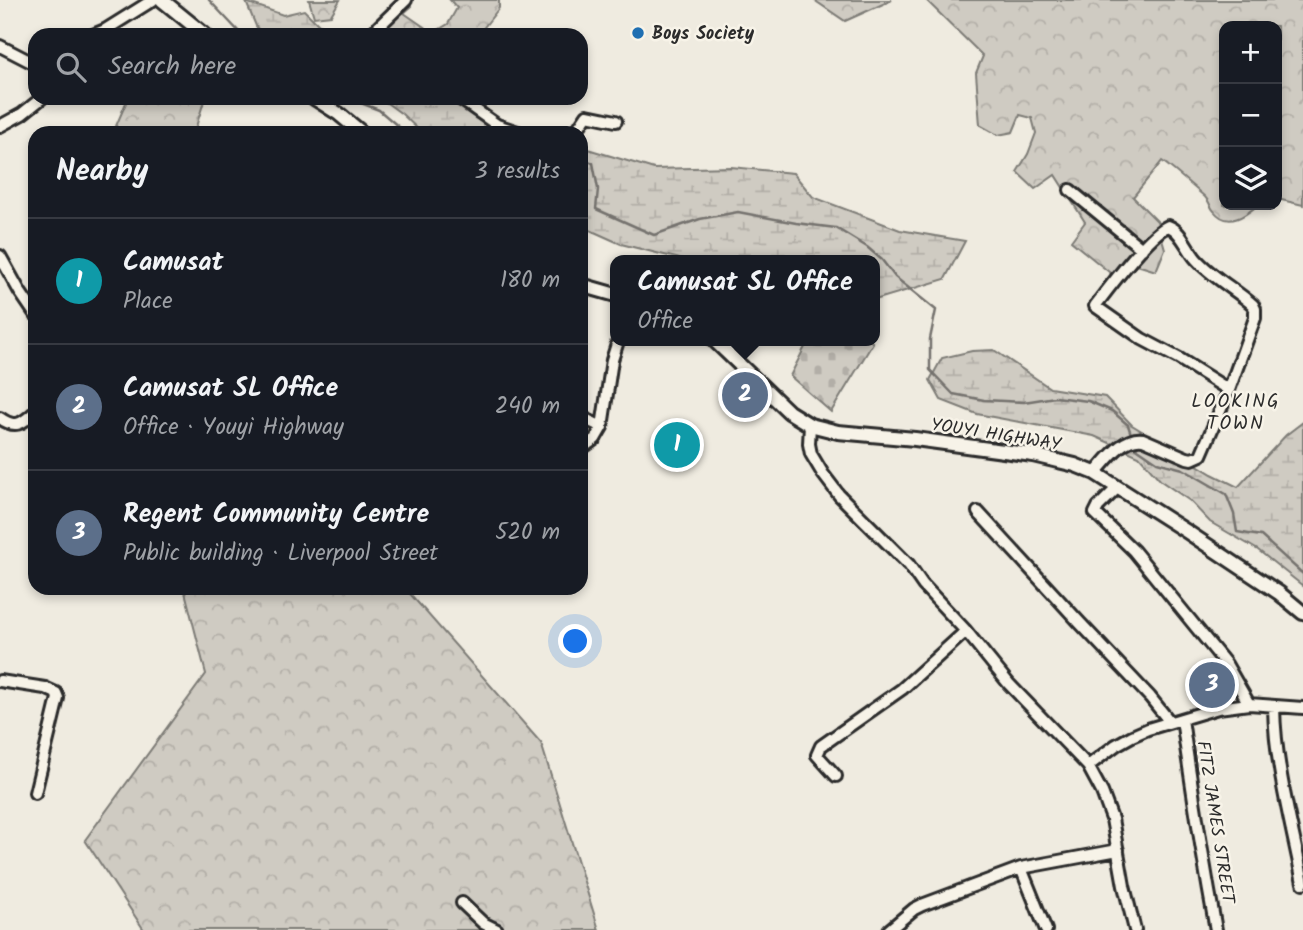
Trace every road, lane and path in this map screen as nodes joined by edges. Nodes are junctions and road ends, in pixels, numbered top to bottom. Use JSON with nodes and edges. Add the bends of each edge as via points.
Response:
{"nodes":[{"id":1,"x":153,"y":0,"type":"edge"},
{"id":2,"x":162,"y":0,"type":"edge"},
{"id":3,"x":406,"y":0,"type":"edge"},
{"id":4,"x":108,"y":28,"type":"edge"},
{"id":5,"x":196,"y":28,"type":"edge"},
{"id":6,"x":377,"y":28,"type":"edge"},
{"id":7,"x":0,"y":46,"type":"edge"},
{"id":8,"x":28,"y":60,"type":"edge"},
{"id":9,"x":33,"y":105,"type":"edge"},
{"id":10,"x":328,"y":105,"type":"edge"},
{"id":11,"x":469,"y":105,"type":"edge"},
{"id":12,"x":616,"y":121,"type":"dead end"},
{"id":13,"x":0,"y":126,"type":"edge"},
{"id":14,"x":354,"y":126,"type":"edge"},
{"id":15,"x":499,"y":126,"type":"edge"},
{"id":16,"x":580,"y":126,"type":"edge"},
{"id":17,"x":1070,"y":190,"type":"dead end"},
{"id":18,"x":1142,"y":249,"type":"junction"},
{"id":19,"x":0,"y":256,"type":"edge"},
{"id":20,"x":588,"y":287,"type":"edge"},
{"id":21,"x":610,"y":294,"type":"edge"},
{"id":22,"x":28,"y":302,"type":"edge"},
{"id":23,"x":616,"y":346,"type":"edge"},
{"id":24,"x":720,"y":346,"type":"edge"},
{"id":25,"x":1229,"y":390,"type":"junction"},
{"id":26,"x":0,"y":418,"type":"edge"},
{"id":27,"x":28,"y":418,"type":"edge"},
{"id":28,"x":588,"y":420,"type":"edge"},
{"id":29,"x":810,"y":425,"type":"junction"},
{"id":30,"x":602,"y":427,"type":"junction"},
{"id":31,"x":588,"y":444,"type":"edge"},
{"id":32,"x":1095,"y":474,"type":"junction"},
{"id":33,"x":1118,"y":487,"type":"junction"},
{"id":34,"x":978,"y":512,"type":"dead end"},
{"id":35,"x":1303,"y":613,"type":"edge"},
{"id":36,"x":966,"y":631,"type":"junction"},
{"id":37,"x":0,"y":681,"type":"edge"},
{"id":38,"x":1250,"y":704,"type":"junction"},
{"id":39,"x":1274,"y":707,"type":"junction"},
{"id":40,"x":1303,"y":708,"type":"edge"},
{"id":41,"x":1182,"y":719,"type":"junction"},
{"id":42,"x":1170,"y":722,"type":"junction"},
{"id":43,"x":1088,"y":766,"type":"junction"},
{"id":44,"x":836,"y":776,"type":"dead end"},
{"id":45,"x":35,"y":793,"type":"dead end"},
{"id":46,"x":1118,"y":850,"type":"junction"},
{"id":47,"x":1021,"y":868,"type":"junction"},
{"id":48,"x":1303,"y":883,"type":"edge"},
{"id":49,"x":462,"y":903,"type":"dead end"},
{"id":50,"x":497,"y":930,"type":"edge"},
{"id":51,"x":889,"y":930,"type":"edge"},
{"id":52,"x":1046,"y":930,"type":"edge"},
{"id":53,"x":1135,"y":930,"type":"edge"},
{"id":54,"x":1216,"y":930,"type":"edge"}],
"edges":[{"from":1,"to":4,"type":"street"},
{"from":2,"to":5,"type":"main road"},
{"from":3,"to":6,"type":"street"},
{"from":7,"to":8,"type":"street"},
{"from":9,"to":13,"type":"street"},
{"from":10,"to":14,"type":"main road"},
{"from":11,"to":15,"type":"street"},
{"from":12,"to":16,"type":"street","via":[[591,114]]},
{"from":17,"to":18,"type":"street"},
{"from":18,"to":25,"type":"street","via":[[1095,306]]},
{"from":18,"to":25,"type":"street","via":[[1161,229],[1172,227],[1207,271],[1255,309]]},
{"from":19,"to":22,"type":"street"},
{"from":20,"to":21,"type":"main road"},
{"from":23,"to":30,"type":"street"},
{"from":24,"to":29,"type":"main road","name":"YOUYI HIGHWAY","via":[[789,412]]},
{"from":25,"to":32,"type":"street","via":[[1198,457],[1187,458],[1135,438],[1117,449]]},
{"from":26,"to":27,"type":"street","via":[[12,425]]},
{"from":28,"to":30,"type":"street"},
{"from":29,"to":32,"type":"main road","name":"YOUYI HIGHWAY","via":[[1033,454]]},
{"from":29,"to":36,"type":"street","via":[[811,454],[823,474]]},
{"from":30,"to":31,"type":"street"},
{"from":32,"to":33,"type":"main road","name":"YOUYI HIGHWAY"},
{"from":33,"to":35,"type":"main road","name":"YOUYI HIGHWAY"},
{"from":33,"to":38,"type":"street","via":[[1095,513],[1134,551],[1217,654]]},
{"from":34,"to":42,"type":"street"},
{"from":36,"to":43,"type":"street","via":[[1009,684]]},
{"from":36,"to":44,"type":"street","via":[[902,689],[821,746],[817,755]]},
{"from":37,"to":45,"type":"street","via":[[45,688],[56,692],[58,698]]},
{"from":38,"to":39,"type":"street"},
{"from":38,"to":41,"type":"street"},
{"from":39,"to":40,"type":"street"},
{"from":39,"to":48,"type":"street","via":[[1279,770]]},
{"from":41,"to":42,"type":"street"},
{"from":41,"to":54,"type":"street","name":"FITZ JAMES STREET"},
{"from":42,"to":43,"type":"street","via":[[1132,736]]},
{"from":43,"to":46,"type":"street","via":[[1108,806]]},
{"from":46,"to":47,"type":"street"},
{"from":46,"to":53,"type":"street"},
{"from":47,"to":51,"type":"street","via":[[922,905]]},
{"from":47,"to":52,"type":"street"},
{"from":49,"to":50,"type":"street"}]}
